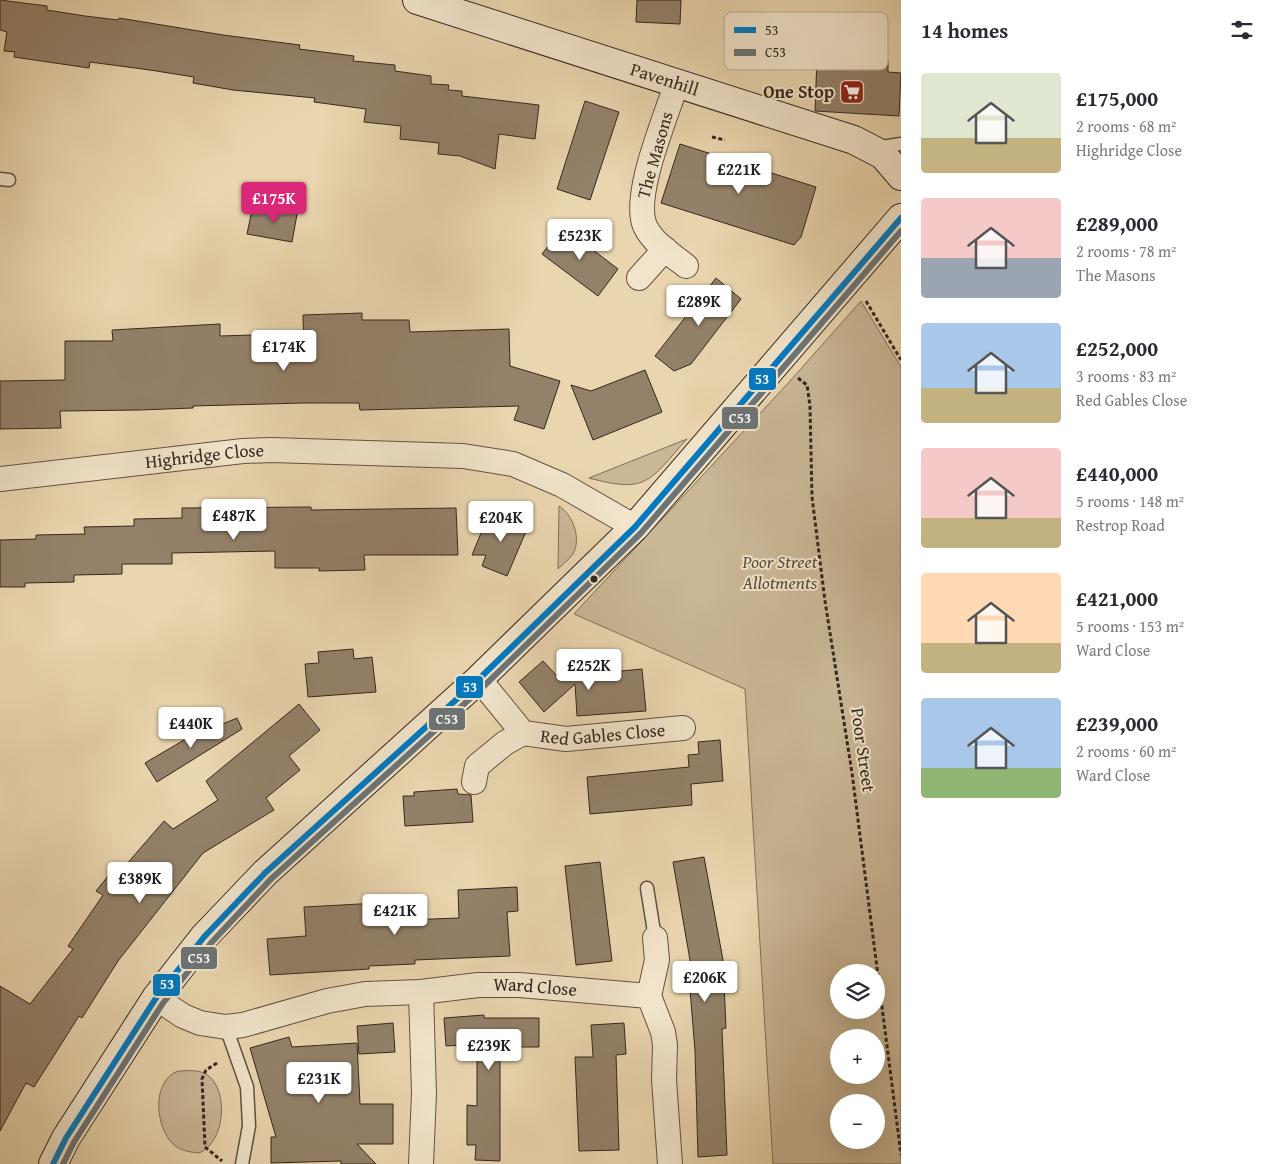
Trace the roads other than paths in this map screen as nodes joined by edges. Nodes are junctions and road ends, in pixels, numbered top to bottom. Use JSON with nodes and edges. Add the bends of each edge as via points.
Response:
{"nodes":[{"id":1,"x":417,"y":0,"type":"edge"},
{"id":2,"x":676,"y":84,"type":"junction"},
{"id":3,"x":901,"y":144,"type":"edge"},
{"id":4,"x":872,"y":149,"type":"junction"},
{"id":5,"x":901,"y":176,"type":"edge"},
{"id":6,"x":901,"y":218,"type":"edge"},
{"id":7,"x":664,"y":249,"type":"junction"},
{"id":8,"x":686,"y":266,"type":"dead end"},
{"id":9,"x":639,"y":278,"type":"dead end"},
{"id":10,"x":0,"y":479,"type":"edge"},
{"id":11,"x":635,"y":527,"type":"junction"},
{"id":12,"x":480,"y":679,"type":"junction"},
{"id":13,"x":683,"y":728,"type":"dead end"},
{"id":14,"x":523,"y":733,"type":"junction"},
{"id":15,"x":474,"y":782,"type":"dead end"},
{"id":16,"x":648,"y":888,"type":"dead end"},
{"id":17,"x":655,"y":938,"type":"joint"},
{"id":18,"x":421,"y":992,"type":"junction"},
{"id":19,"x":650,"y":996,"type":"junction"},
{"id":20,"x":156,"y":998,"type":"junction"},
{"id":21,"x":226,"y":1027,"type":"junction"},
{"id":22,"x":53,"y":1164,"type":"edge"},
{"id":23,"x":242,"y":1164,"type":"edge"},
{"id":24,"x":421,"y":1164,"type":"edge"},
{"id":25,"x":670,"y":1164,"type":"edge"}],
"edges":[{"from":1,"to":2,"type":"street","name":"Pavenhill"},
{"from":2,"to":4,"type":"street","name":"Pavenhill","via":[[832,132]]},
{"from":2,"to":7,"type":"street","name":"The Masons","via":[[640,203],[645,227]]},
{"from":3,"to":4,"type":"lane"},
{"from":4,"to":5,"type":"street","name":"Pavenhill","via":[[884,155]]},
{"from":6,"to":11,"type":"street"},
{"from":7,"to":8,"type":"street","name":"The Masons"},
{"from":7,"to":9,"type":"street"},
{"from":10,"to":11,"type":"street","name":"Highridge Close","via":[[262,450],[463,456],[513,464],[562,485]]},
{"from":11,"to":12,"type":"street"},
{"from":12,"to":14,"type":"street","name":"Red Gables Close"},
{"from":12,"to":20,"type":"street","via":[[240,898],[177,968]]},
{"from":13,"to":14,"type":"street","name":"Red Gables Close","via":[[566,739]]},
{"from":14,"to":15,"type":"street","name":"Red Gables Close","via":[[477,766]]},
{"from":16,"to":17,"type":"lane"},
{"from":17,"to":19,"type":"street","via":[[657,960]]},
{"from":18,"to":19,"type":"street","name":"Ward Close","via":[[501,984]]},
{"from":18,"to":21,"type":"street","name":"Ward Close","via":[[365,994]]},
{"from":18,"to":24,"type":"street","via":[[424,1093]]},
{"from":19,"to":25,"type":"street","via":[[665,1046]]},
{"from":20,"to":21,"type":"street","name":"Ward Close","via":[[183,1016],[200,1023]]},
{"from":20,"to":22,"type":"street","via":[[66,1138]]},
{"from":21,"to":23,"type":"lane","via":[[247,1087],[249,1126]]}]}
